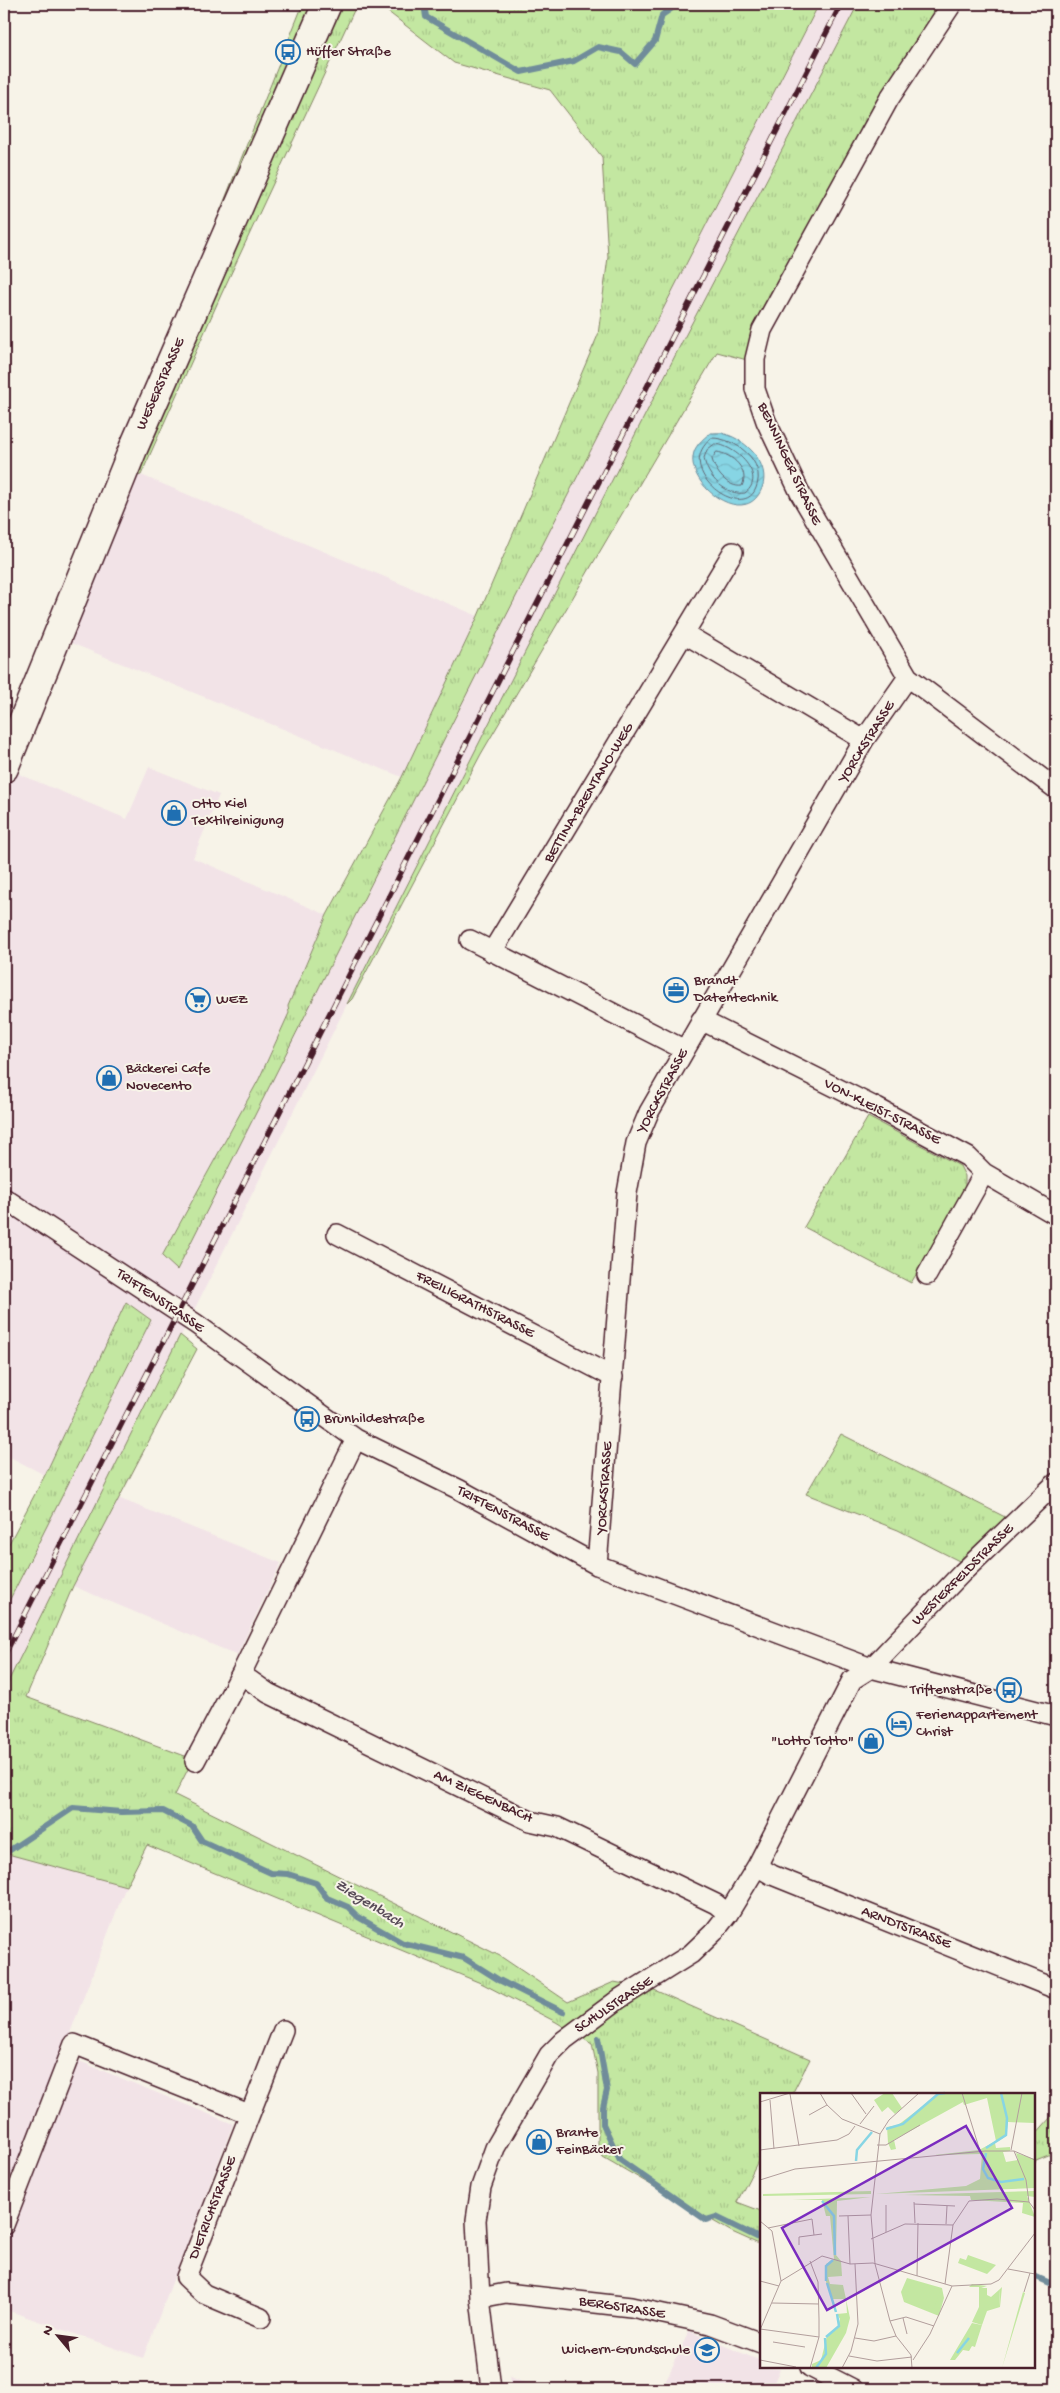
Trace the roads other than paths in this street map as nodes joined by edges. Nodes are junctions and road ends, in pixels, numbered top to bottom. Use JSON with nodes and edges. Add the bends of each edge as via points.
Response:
{"nodes":[{"id":1,"x":327,"y":4,"type":"edge"},
{"id":2,"x":952,"y":4,"type":"edge"},
{"id":3,"x":733,"y":552,"type":"dead end"},
{"id":4,"x":686,"y":634,"type":"junction"},
{"id":5,"x":908,"y":677,"type":"junction"},
{"id":6,"x":864,"y":740,"type":"junction"},
{"id":7,"x":4,"y":768,"type":"edge"},
{"id":8,"x":1056,"y":790,"type":"edge"},
{"id":9,"x":470,"y":940,"type":"dead end"},
{"id":10,"x":492,"y":952,"type":"junction"},
{"id":11,"x":701,"y":1020,"type":"junction"},
{"id":12,"x":685,"y":1050,"type":"junction"},
{"id":13,"x":984,"y":1174,"type":"junction"},
{"id":14,"x":4,"y":1198,"type":"edge"},
{"id":15,"x":1056,"y":1215,"type":"edge"},
{"id":16,"x":337,"y":1234,"type":"dead end"},
{"id":17,"x":927,"y":1275,"type":"dead end"},
{"id":18,"x":613,"y":1377,"type":"junction"},
{"id":19,"x":356,"y":1439,"type":"junction"},
{"id":20,"x":1056,"y":1483,"type":"edge"},
{"id":21,"x":597,"y":1565,"type":"junction"},
{"id":22,"x":871,"y":1668,"type":"junction"},
{"id":23,"x":241,"y":1674,"type":"junction"},
{"id":24,"x":1056,"y":1716,"type":"edge"},
{"id":25,"x":195,"y":1762,"type":"dead end"},
{"id":26,"x":757,"y":1866,"type":"junction"},
{"id":27,"x":728,"y":1914,"type":"junction"},
{"id":28,"x":1056,"y":1989,"type":"edge"},
{"id":29,"x":284,"y":2030,"type":"dead end"},
{"id":30,"x":249,"y":2114,"type":"junction"},
{"id":31,"x":4,"y":2226,"type":"edge"},
{"id":32,"x":480,"y":2298,"type":"junction"},
{"id":33,"x":262,"y":2318,"type":"dead end"},
{"id":34,"x":760,"y":2343,"type":"edge"},
{"id":35,"x":812,"y":2368,"type":"edge"},
{"id":36,"x":492,"y":2389,"type":"edge"},
{"id":37,"x":854,"y":2389,"type":"edge"}],
"edges":[{"from":1,"to":7,"type":"street","name":"WESERSTRASSE","via":[[133,449]]},
{"from":2,"to":5,"type":"street","name":"BENNINGER STRASSE","via":[[889,99],[794,270],[762,330],[755,359],[755,389],[766,422],[801,495]]},
{"from":3,"to":4,"type":"street","name":"BETTINA-BRENTANO-WEG"},
{"from":4,"to":6,"type":"street"},
{"from":4,"to":10,"type":"street","name":"BETTINA-BRENTANO-WEG"},
{"from":5,"to":6,"type":"street","name":"YORCKSTRASSE"},
{"from":5,"to":8,"type":"street","name":"BENNINGER STRASSE"},
{"from":6,"to":11,"type":"street","name":"YORCKSTRASSE"},
{"from":9,"to":10,"type":"street"},
{"from":10,"to":12,"type":"street"},
{"from":11,"to":12,"type":"street","name":"YORCKSTRASSE"},
{"from":11,"to":13,"type":"street","name":"VON-KLEIST-STRASSE","via":[[968,1157]]},
{"from":12,"to":18,"type":"street","name":"YORCKSTRASSE","via":[[649,1112],[636,1143],[627,1193]]},
{"from":13,"to":15,"type":"street","name":"VON-KLEIST-STRASSE"},
{"from":13,"to":17,"type":"street"},
{"from":14,"to":19,"type":"street","name":"TRIFTENSTRASSE","via":[[196,1324]]},
{"from":16,"to":18,"type":"street","name":"FREILIGRATHSTRASSE"},
{"from":18,"to":21,"type":"street","name":"YORCKSTRASSE"},
{"from":19,"to":21,"type":"street","name":"TRIFTENSTRASSE","via":[[460,1490]]},
{"from":19,"to":23,"type":"street"},
{"from":20,"to":22,"type":"street","name":"WESTERFELDSTRASSE","via":[[962,1573]]},
{"from":21,"to":22,"type":"street","name":"TRIFTENSTRASSE"},
{"from":22,"to":24,"type":"street","name":"TRIFTENSTRASSE"},
{"from":22,"to":26,"type":"street","name":"SCHULSTRASSE","via":[[852,1680]]},
{"from":23,"to":25,"type":"street"},
{"from":23,"to":27,"type":"street","name":"AM ZIEGENBACH","via":[[268,1693],[530,1821],[557,1827],[716,1904]]},
{"from":26,"to":27,"type":"street","name":"SCHULSTRASSE"},
{"from":26,"to":28,"type":"street","name":"ARNDTSTRASSE","via":[[772,1875]]},
{"from":27,"to":32,"type":"street","name":"SCHULSTRASSE","via":[[691,1954],[591,2018],[549,2055],[496,2148],[481,2187],[476,2220]]},
{"from":29,"to":30,"type":"street","name":"DIETRICHSTRASSE"},
{"from":30,"to":31,"type":"street","via":[[74,2044]]},
{"from":30,"to":33,"type":"street","name":"DIETRICHSTRASSE","via":[[186,2276],[204,2294]]},
{"from":32,"to":34,"type":"street","name":"BERGSTRASSE","via":[[506,2293],[631,2307],[710,2324]]},
{"from":32,"to":36,"type":"street","name":"SCHULSTRASSE"},
{"from":35,"to":37,"type":"street"}]}
